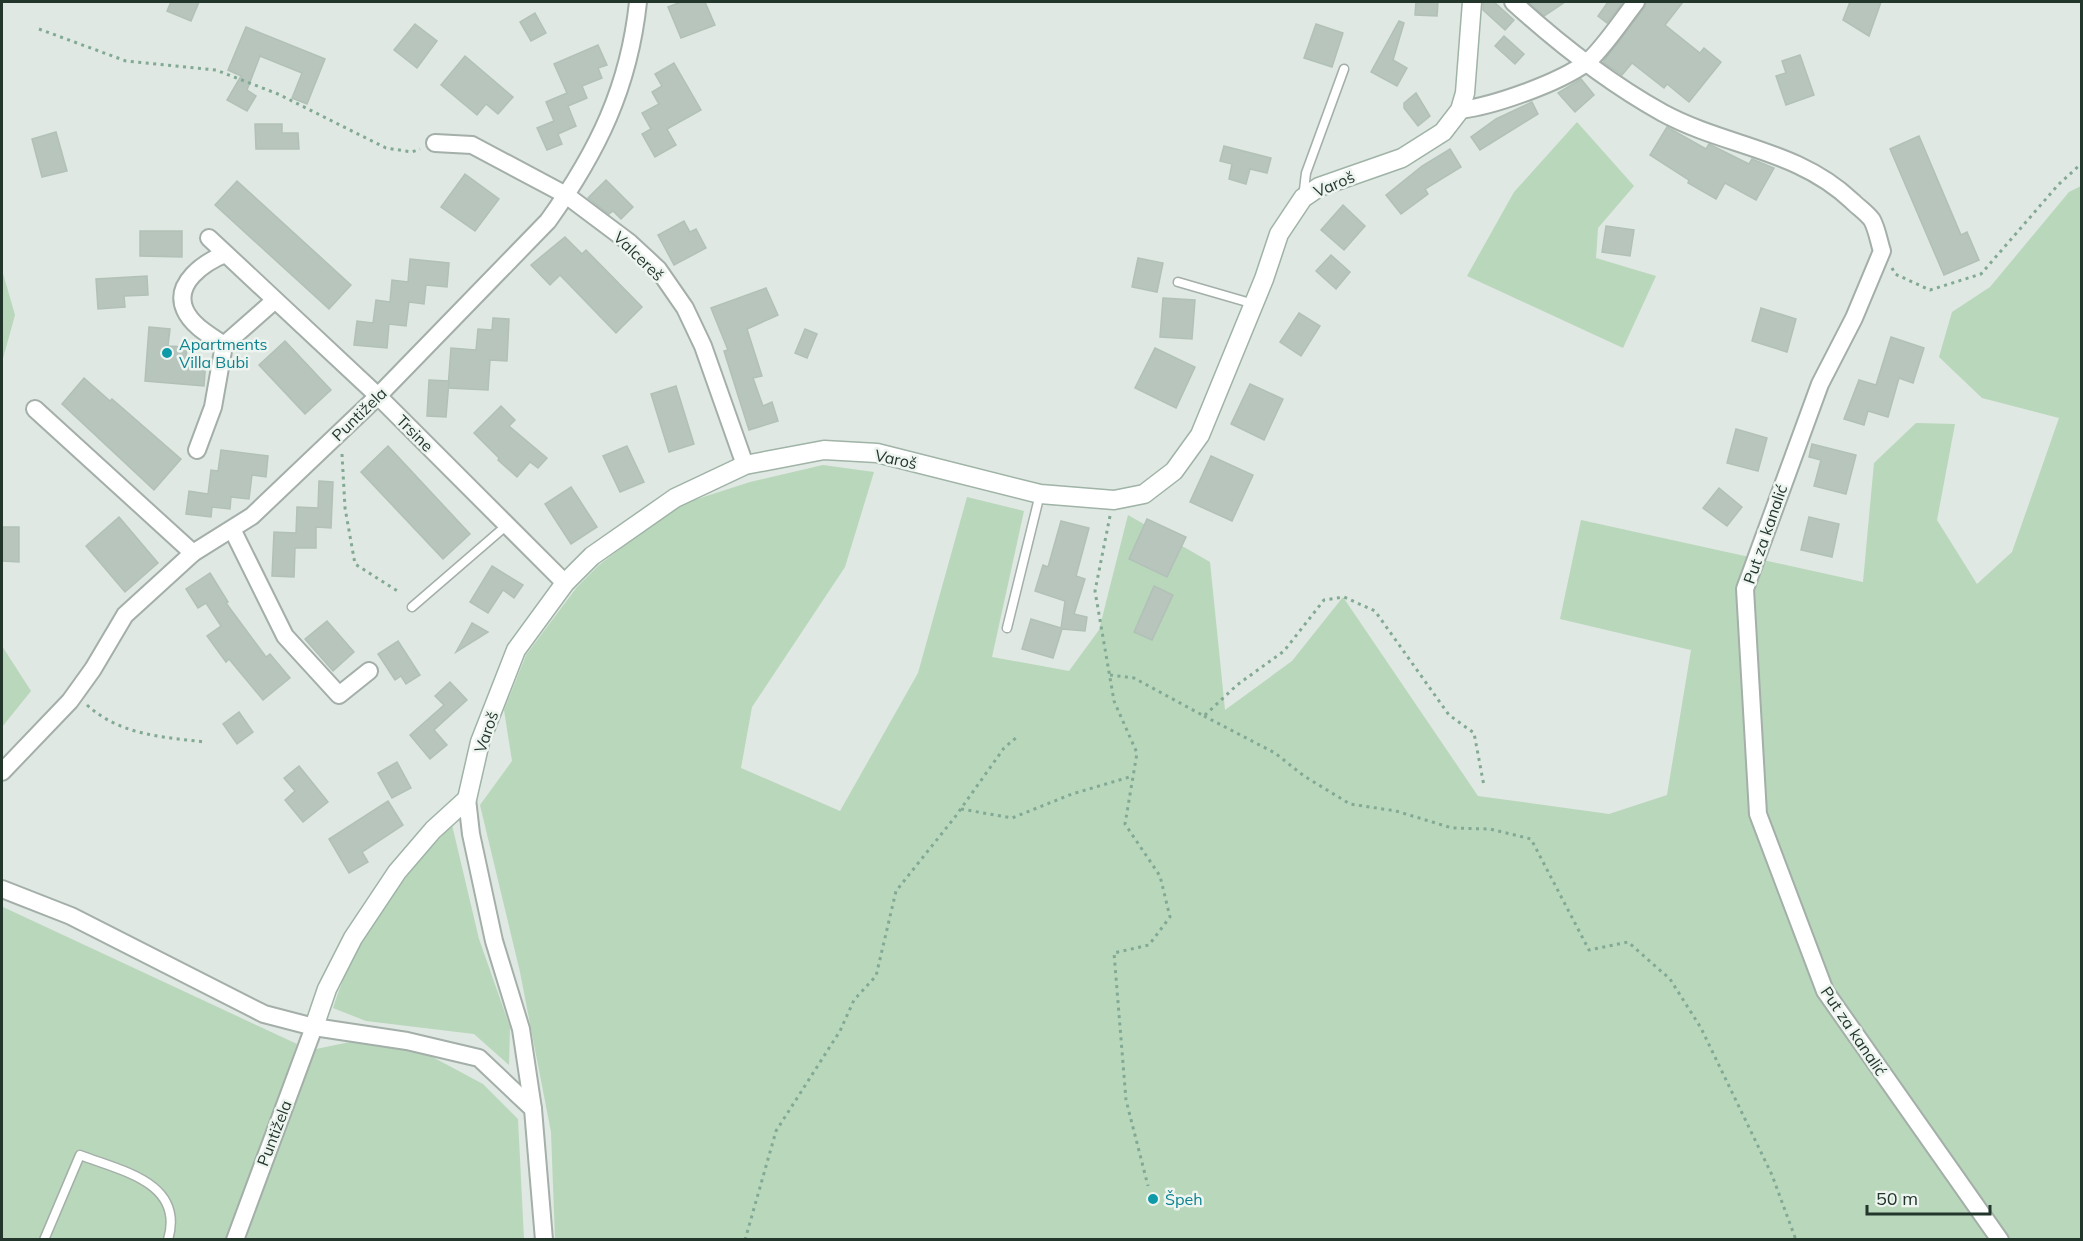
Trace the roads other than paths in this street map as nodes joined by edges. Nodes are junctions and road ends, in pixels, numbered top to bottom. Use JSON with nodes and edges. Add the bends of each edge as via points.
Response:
{"nodes":[{"id":1,"x":638,"y":2,"type":"edge"},
{"id":2,"x":1472,"y":2,"type":"edge"},
{"id":3,"x":1513,"y":2,"type":"edge"},
{"id":4,"x":1636,"y":2,"type":"edge"},
{"id":5,"x":1587,"y":62,"type":"junction"},
{"id":6,"x":1344,"y":69,"type":"dead end"},
{"id":7,"x":1460,"y":110,"type":"junction"},
{"id":8,"x":435,"y":143,"type":"road end"},
{"id":9,"x":566,"y":195,"type":"junction"},
{"id":10,"x":1303,"y":198,"type":"junction"},
{"id":11,"x":209,"y":238,"type":"dead end"},
{"id":12,"x":225,"y":254,"type":"junction"},
{"id":13,"x":1178,"y":282,"type":"dead end"},
{"id":14,"x":274,"y":301,"type":"junction"},
{"id":15,"x":1254,"y":304,"type":"junction"},
{"id":16,"x":224,"y":345,"type":"junction"},
{"id":17,"x":378,"y":396,"type":"junction"},
{"id":18,"x":34,"y":409,"type":"dead end"},
{"id":19,"x":197,"y":450,"type":"dead end"},
{"id":20,"x":745,"y":465,"type":"junction"},
{"id":21,"x":1040,"y":494,"type":"junction"},
{"id":22,"x":507,"y":525,"type":"junction"},
{"id":23,"x":233,"y":531,"type":"junction"},
{"id":24,"x":193,"y":553,"type":"junction"},
{"id":25,"x":565,"y":583,"type":"junction"},
{"id":26,"x":412,"y":607,"type":"dead end"},
{"id":27,"x":1007,"y":628,"type":"dead end"},
{"id":28,"x":369,"y":671,"type":"dead end"},
{"id":29,"x":2,"y":772,"type":"edge"},
{"id":30,"x":467,"y":799,"type":"junction"},
{"id":31,"x":2,"y":889,"type":"edge"},
{"id":32,"x":314,"y":1027,"type":"junction"},
{"id":33,"x":533,"y":1109,"type":"junction"},
{"id":34,"x":44,"y":1239,"type":"edge"},
{"id":35,"x":168,"y":1239,"type":"edge"},
{"id":36,"x":234,"y":1239,"type":"edge"},
{"id":37,"x":544,"y":1239,"type":"edge"},
{"id":38,"x":2000,"y":1239,"type":"edge"}],
"edges":[{"from":1,"to":9,"type":"street","name":"Puntižela","via":[[633,45],[609,120]]},
{"from":2,"to":7,"type":"main road","name":"Varoš","via":[[1465,93]]},
{"from":3,"to":5,"type":"street"},
{"from":4,"to":5,"type":"street"},
{"from":5,"to":7,"type":"street","via":[[1544,84],[1484,106]]},
{"from":5,"to":38,"type":"street","name":"Put za kanalić","via":[[1623,88],[1690,126],[1772,153],[1833,184],[1872,221],[1882,251],[1820,384],[1745,589],[1758,814],[1825,991]]},
{"from":6,"to":10,"type":"lane","via":[[1306,173]]},
{"from":7,"to":10,"type":"main road","name":"Varoš","via":[[1443,132],[1402,158],[1319,187]]},
{"from":8,"to":9,"type":"street","name":"Valcereš","via":[[472,145]]},
{"from":9,"to":17,"type":"street","name":"Puntižela","via":[[548,221]]},
{"from":9,"to":20,"type":"street","name":"Valcereš","via":[[658,269],[685,308],[703,346]]},
{"from":10,"to":15,"type":"main road","name":"Varoš","via":[[1279,234]]},
{"from":11,"to":12,"type":"street","name":"Trsine"},
{"from":12,"to":14,"type":"street","name":"Trsine"},
{"from":12,"to":16,"type":"street","via":[[207,261],[188,281],[183,296],[185,310],[199,327]]},
{"from":13,"to":15,"type":"lane"},
{"from":14,"to":16,"type":"street"},
{"from":14,"to":17,"type":"street","name":"Trsine"},
{"from":15,"to":21,"type":"main road","name":"Varoš","via":[[1200,435],[1174,471],[1144,494],[1114,500]]},
{"from":16,"to":19,"type":"street","via":[[213,407]]},
{"from":17,"to":22,"type":"street","name":"Trsine"},
{"from":17,"to":23,"type":"street","name":"Puntižela"},
{"from":18,"to":24,"type":"street"},
{"from":20,"to":21,"type":"main road","name":"Varoš","via":[[824,450],[877,453]]},
{"from":20,"to":25,"type":"main road","name":"Varoš","via":[[675,498],[591,556]]},
{"from":21,"to":27,"type":"lane"},
{"from":22,"to":25,"type":"street","name":"Trsine"},
{"from":22,"to":26,"type":"lane"},
{"from":23,"to":24,"type":"street","name":"Puntižela"},
{"from":23,"to":28,"type":"street","via":[[285,636],[339,695]]},
{"from":24,"to":29,"type":"street","name":"Puntižela","via":[[125,615],[75,694]]},
{"from":25,"to":30,"type":"main road","name":"Varoš","via":[[516,650],[480,742]]},
{"from":30,"to":32,"type":"main road","via":[[433,830],[397,872],[353,938],[327,989]]},
{"from":30,"to":33,"type":"street","via":[[494,941],[521,1029]]},
{"from":31,"to":32,"type":"street","via":[[71,916],[264,1014]]},
{"from":32,"to":33,"type":"street","via":[[407,1041],[480,1058]]},
{"from":32,"to":36,"type":"street","name":"Puntižela"},
{"from":33,"to":37,"type":"street"},
{"from":34,"to":35,"type":"lane","via":[[80,1155],[150,1183],[164,1196],[173,1214]]}]}
